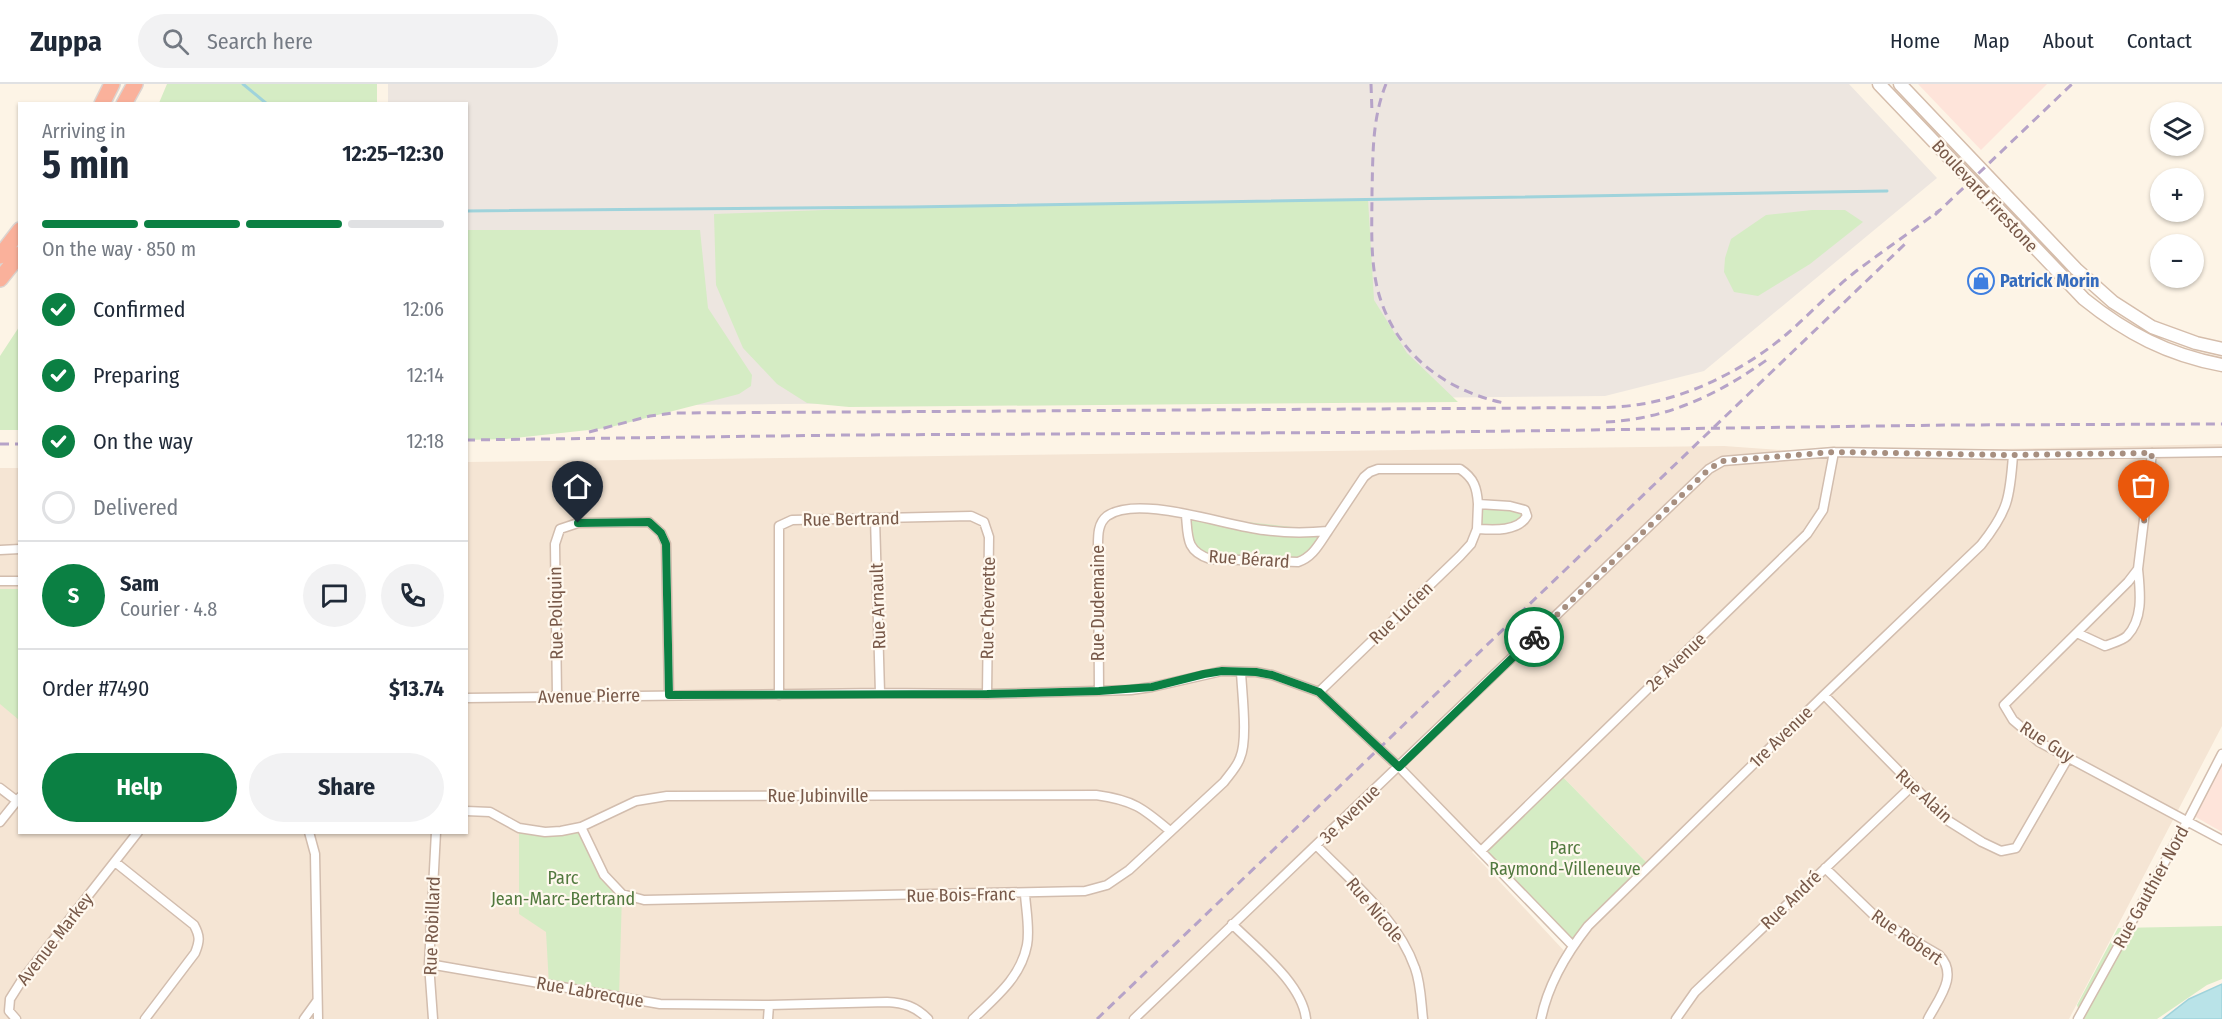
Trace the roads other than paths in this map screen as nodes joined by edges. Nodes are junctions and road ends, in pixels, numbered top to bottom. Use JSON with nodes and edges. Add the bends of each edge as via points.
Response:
{"nodes":[{"id":1,"x":112,"y":84,"type":"edge"},
{"id":2,"x":135,"y":84,"type":"edge"},
{"id":3,"x":1879,"y":84,"type":"edge"},
{"id":4,"x":1900,"y":84,"type":"edge"},
{"id":5,"x":103,"y":102,"type":"edge"},
{"id":6,"x":125,"y":102,"type":"edge"},
{"id":7,"x":18,"y":233,"type":"edge"},
{"id":8,"x":0,"y":256,"type":"edge"},
{"id":9,"x":18,"y":256,"type":"edge"},
{"id":10,"x":0,"y":279,"type":"edge"},
{"id":11,"x":2222,"y":349,"type":"edge"},
{"id":12,"x":2222,"y":365,"type":"edge"},
{"id":13,"x":1834,"y":452,"type":"junction"},
{"id":14,"x":2222,"y":452,"type":"edge"},
{"id":15,"x":2152,"y":453,"type":"junction"},
{"id":16,"x":2013,"y":455,"type":"junction"},
{"id":17,"x":1479,"y":504,"type":"junction"},
{"id":18,"x":1186,"y":515,"type":"junction"},
{"id":19,"x":1105,"y":517,"type":"joint"},
{"id":20,"x":875,"y":518,"type":"junction"},
{"id":21,"x":984,"y":522,"type":"joint"},
{"id":22,"x":1477,"y":529,"type":"junction"},
{"id":23,"x":1328,"y":531,"type":"junction"},
{"id":24,"x":18,"y":549,"type":"edge"},
{"id":25,"x":0,"y":550,"type":"edge"},
{"id":26,"x":2138,"y":569,"type":"junction"},
{"id":27,"x":0,"y":581,"type":"edge"},
{"id":28,"x":18,"y":581,"type":"edge"},
{"id":29,"x":2077,"y":633,"type":"junction"},
{"id":30,"x":1241,"y":672,"type":"junction"},
{"id":31,"x":1099,"y":691,"type":"junction"},
{"id":32,"x":1319,"y":692,"type":"junction"},
{"id":33,"x":880,"y":693,"type":"junction"},
{"id":34,"x":987,"y":694,"type":"junction"},
{"id":35,"x":669,"y":695,"type":"junction"},
{"id":36,"x":779,"y":695,"type":"junction"},
{"id":37,"x":1824,"y":695,"type":"junction"},
{"id":38,"x":557,"y":697,"type":"junction"},
{"id":39,"x":468,"y":698,"type":"edge"},
{"id":40,"x":2222,"y":754,"type":"edge"},
{"id":41,"x":2068,"y":758,"type":"junction"},
{"id":42,"x":1399,"y":767,"type":"junction"},
{"id":43,"x":1912,"y":786,"type":"junction"},
{"id":44,"x":0,"y":788,"type":"edge"},
{"id":45,"x":18,"y":799,"type":"edge"},
{"id":46,"x":468,"y":810,"type":"edge"},
{"id":47,"x":2188,"y":820,"type":"junction"},
{"id":48,"x":0,"y":822,"type":"edge"},
{"id":49,"x":581,"y":828,"type":"junction"},
{"id":50,"x":1170,"y":831,"type":"junction"},
{"id":51,"x":136,"y":834,"type":"edge"},
{"id":52,"x":310,"y":834,"type":"edge"},
{"id":53,"x":436,"y":834,"type":"edge"},
{"id":54,"x":2222,"y":840,"type":"edge"},
{"id":55,"x":1317,"y":846,"type":"junction"},
{"id":56,"x":1481,"y":851,"type":"junction"},
{"id":57,"x":115,"y":862,"type":"junction"},
{"id":58,"x":1825,"y":868,"type":"junction"},
{"id":59,"x":1025,"y":894,"type":"junction"},
{"id":60,"x":1232,"y":924,"type":"junction"},
{"id":61,"x":1572,"y":946,"type":"junction"},
{"id":62,"x":429,"y":964,"type":"junction"},
{"id":63,"x":317,"y":1000,"type":"junction"},
{"id":64,"x":769,"y":1005,"type":"junction"},
{"id":65,"x":16,"y":1019,"type":"edge"},
{"id":66,"x":145,"y":1019,"type":"edge"},
{"id":67,"x":304,"y":1019,"type":"edge"},
{"id":68,"x":318,"y":1019,"type":"edge"},
{"id":69,"x":433,"y":1019,"type":"edge"},
{"id":70,"x":768,"y":1019,"type":"edge"},
{"id":71,"x":928,"y":1019,"type":"edge"},
{"id":72,"x":973,"y":1019,"type":"edge"},
{"id":73,"x":1134,"y":1019,"type":"edge"},
{"id":74,"x":1306,"y":1019,"type":"edge"},
{"id":75,"x":1423,"y":1019,"type":"edge"},
{"id":76,"x":1541,"y":1019,"type":"edge"},
{"id":77,"x":1676,"y":1019,"type":"edge"},
{"id":78,"x":1928,"y":1019,"type":"edge"},
{"id":79,"x":2078,"y":1019,"type":"edge"}],
"edges":[{"from":1,"to":5,"type":"highway"},
{"from":2,"to":6,"type":"highway"},
{"from":3,"to":12,"type":"main road","name":"Boulevard Firestone","via":[[2084,299],[2110,320],[2164,349]]},
{"from":4,"to":11,"type":"main road","name":"Boulevard Firestone","via":[[2076,269],[2113,302],[2152,327]]},
{"from":7,"to":8,"type":"highway"},
{"from":9,"to":10,"type":"highway"},
{"from":13,"to":16,"type":"street"},
{"from":13,"to":42,"type":"street","name":"3e Avenue","via":[[1723,461],[1709,469]]},
{"from":13,"to":56,"type":"street","name":"2e Avenue","via":[[1823,510],[1808,534]]},
{"from":14,"to":15,"type":"street"},
{"from":15,"to":16,"type":"street"},
{"from":15,"to":26,"type":"street"},
{"from":16,"to":37,"type":"street","name":"1re Avenue","via":[[2007,504],[1981,545]]},
{"from":17,"to":22,"type":"street","name":"Rue Lucien"},
{"from":17,"to":22,"type":"street","via":[[1519,507],[1527,516],[1517,527]]},
{"from":17,"to":23,"type":"street","name":"Rue Bérard","via":[[1476,485],[1460,468],[1378,469],[1364,477]]},
{"from":18,"to":19,"type":"street","name":"Rue Bérard","via":[[1122,509]]},
{"from":18,"to":23,"type":"street","name":"Rue Bérard","via":[[1263,530]]},
{"from":18,"to":23,"type":"street","name":"Rue Bérard","via":[[1188,540],[1199,555],[1210,559],[1298,562],[1313,553]]},
{"from":19,"to":31,"type":"street","name":"Rue Dudemaine","via":[[1098,529]]},
{"from":20,"to":21,"type":"street","name":"Rue Bertrand","via":[[971,516]]},
{"from":20,"to":33,"type":"street","name":"Rue Arnault"},
{"from":20,"to":36,"type":"street","name":"Rue Bertrand","via":[[792,519],[779,526]]},
{"from":21,"to":34,"type":"street","name":"Rue Chevrette","via":[[989,537]]},
{"from":22,"to":32,"type":"street","name":"Rue Lucien","via":[[1460,556]]},
{"from":24,"to":25,"type":"street"},
{"from":26,"to":29,"type":"street","name":"Rue Guy"},
{"from":26,"to":29,"type":"street","via":[[2138,619],[2126,638],[2105,646]]},
{"from":27,"to":28,"type":"street"},
{"from":29,"to":41,"type":"street","name":"Rue Guy","via":[[2004,705],[2013,720],[2039,742]]},
{"from":30,"to":31,"type":"street","name":"Avenue Pierre","via":[[1222,671],[1152,687]]},
{"from":30,"to":32,"type":"street","name":"Avenue Pierre","via":[[1272,675]]},
{"from":30,"to":50,"type":"street","name":"Rue Bois-Franc","via":[[1240,758],[1224,782]]},
{"from":31,"to":34,"type":"street","name":"Avenue Pierre"},
{"from":32,"to":42,"type":"street","name":"Avenue Pierre"},
{"from":33,"to":34,"type":"street","name":"Avenue Pierre"},
{"from":33,"to":36,"type":"street","name":"Avenue Pierre"},
{"from":35,"to":36,"type":"street","name":"Avenue Pierre"},
{"from":35,"to":38,"type":"street","name":"Avenue Pierre"},
{"from":35,"to":38,"type":"street","name":"Rue Poliquin","via":[[666,544],[661,533],[649,522],[578,523],[560,529],[555,544]]},
{"from":37,"to":43,"type":"street","name":"Rue Alain"},
{"from":37,"to":61,"type":"street","name":"1re Avenue"},
{"from":38,"to":39,"type":"street","name":"Avenue Pierre"},
{"from":40,"to":47,"type":"street","name":"Rue Gauthier Nord"},
{"from":41,"to":43,"type":"street","name":"Rue Alain","via":[[2016,848],[2001,851],[1947,820]]},
{"from":41,"to":47,"type":"street","name":"Rue Guy"},
{"from":42,"to":55,"type":"street","name":"3e Avenue"},
{"from":42,"to":56,"type":"street","name":"Avenue Pierre"},
{"from":43,"to":58,"type":"street","name":"Rue André"},
{"from":44,"to":45,"type":"street"},
{"from":45,"to":48,"type":"street"},
{"from":46,"to":49,"type":"street","name":"Rue Jubinville","via":[[490,812],[519,828],[544,832]]},
{"from":47,"to":54,"type":"street","name":"Rue Guy"},
{"from":47,"to":79,"type":"street","name":"Rue Gauthier Nord"},
{"from":49,"to":50,"type":"street","name":"Rue Jubinville","via":[[636,801],[667,796],[1096,795],[1143,808]]},
{"from":49,"to":59,"type":"street","name":"Rue Bois-Franc","via":[[604,875],[622,894],[644,900]]},
{"from":50,"to":59,"type":"street","name":"Rue Bois-Franc","via":[[1107,885],[1085,891]]},
{"from":51,"to":57,"type":"street","name":"Avenue Markey"},
{"from":52,"to":63,"type":"street","via":[[315,854]]},
{"from":53,"to":62,"type":"street","name":"Rue Robillard"},
{"from":55,"to":60,"type":"street","name":"3e Avenue"},
{"from":55,"to":75,"type":"street","name":"Rue Nicole","via":[[1388,920],[1402,940],[1416,969]]},
{"from":56,"to":61,"type":"street","name":"Avenue Pierre"},
{"from":57,"to":65,"type":"street","name":"Avenue Markey","via":[[10,999],[9,1011]]},
{"from":57,"to":66,"type":"street","via":[[194,925],[199,934],[195,953]]},
{"from":58,"to":77,"type":"street","name":"Rue André","via":[[1695,992]]},
{"from":58,"to":78,"type":"street","name":"Rue Robert","via":[[1879,920],[1939,955],[1947,964],[1949,977]]},
{"from":59,"to":72,"type":"street","via":[[1028,943],[1021,967],[1005,989]]},
{"from":60,"to":73,"type":"street","name":"3e Avenue"},
{"from":60,"to":74,"type":"street","via":[[1292,987],[1305,1007]]},
{"from":61,"to":76,"type":"street","name":"1re Avenue","via":[[1553,979]]},
{"from":62,"to":64,"type":"street","name":"Rue Labrecque","via":[[660,1004]]},
{"from":62,"to":69,"type":"street","name":"Rue Robillard"},
{"from":63,"to":67,"type":"street"},
{"from":63,"to":68,"type":"street"},
{"from":64,"to":70,"type":"street"},
{"from":64,"to":71,"type":"street","name":"Rue Labrecque","via":[[903,1003]]}]}
